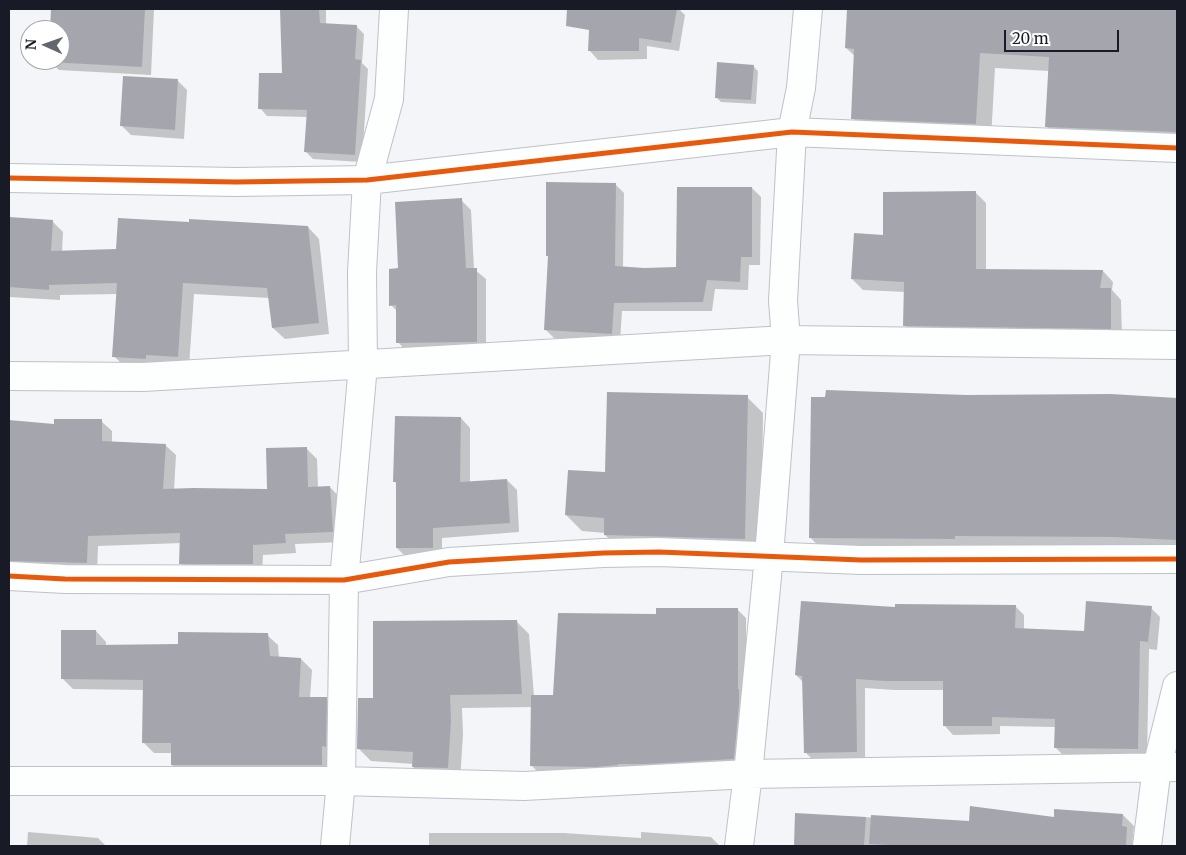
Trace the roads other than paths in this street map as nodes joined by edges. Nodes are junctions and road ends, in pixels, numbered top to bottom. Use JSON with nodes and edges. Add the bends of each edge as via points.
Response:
{"nodes":[{"id":1,"x":394,"y":9,"type":"edge"},
{"id":2,"x":808,"y":9,"type":"edge"},
{"id":3,"x":792,"y":132,"type":"junction"},
{"id":4,"x":1177,"y":148,"type":"edge"},
{"id":5,"x":9,"y":178,"type":"edge"},
{"id":6,"x":367,"y":180,"type":"junction"},
{"id":7,"x":786,"y":340,"type":"junction"},
{"id":8,"x":1177,"y":345,"type":"edge"},
{"id":9,"x":363,"y":365,"type":"junction"},
{"id":10,"x":9,"y":376,"type":"edge"},
{"id":11,"x":769,"y":556,"type":"junction"},
{"id":12,"x":1177,"y":559,"type":"edge"},
{"id":13,"x":9,"y":576,"type":"edge"},
{"id":14,"x":344,"y":580,"type":"junction"},
{"id":15,"x":1177,"y":686,"type":"edge"},
{"id":16,"x":1167,"y":767,"type":"edge"},
{"id":17,"x":748,"y":774,"type":"junction"},
{"id":18,"x":9,"y":781,"type":"edge"},
{"id":19,"x":341,"y":781,"type":"junction"},
{"id":20,"x":335,"y":846,"type":"edge"},
{"id":21,"x":739,"y":846,"type":"edge"},
{"id":22,"x":1147,"y":846,"type":"edge"}],
"edges":[{"from":1,"to":6,"type":"street","via":[[389,99]]},
{"from":2,"to":3,"type":"street","via":[[802,88]]},
{"from":3,"to":4,"type":"street"},
{"from":3,"to":6,"type":"street"},
{"from":3,"to":7,"type":"street","via":[[783,301]]},
{"from":5,"to":6,"type":"street","via":[[236,182]]},
{"from":6,"to":9,"type":"street","via":[[362,272]]},
{"from":7,"to":8,"type":"street"},
{"from":7,"to":9,"type":"street"},
{"from":7,"to":11,"type":"street"},
{"from":9,"to":10,"type":"street","via":[[143,377]]},
{"from":9,"to":14,"type":"street"},
{"from":11,"to":12,"type":"street","via":[[861,560]]},
{"from":11,"to":14,"type":"street","via":[[659,552],[468,560]]},
{"from":11,"to":17,"type":"street"},
{"from":13,"to":14,"type":"street"},
{"from":14,"to":19,"type":"street"},
{"from":15,"to":16,"type":"street"},
{"from":16,"to":17,"type":"street"},
{"from":16,"to":22,"type":"street"},
{"from":17,"to":19,"type":"street","via":[[524,786]]},
{"from":17,"to":21,"type":"street"},
{"from":18,"to":19,"type":"street"},
{"from":19,"to":20,"type":"street"}]}
